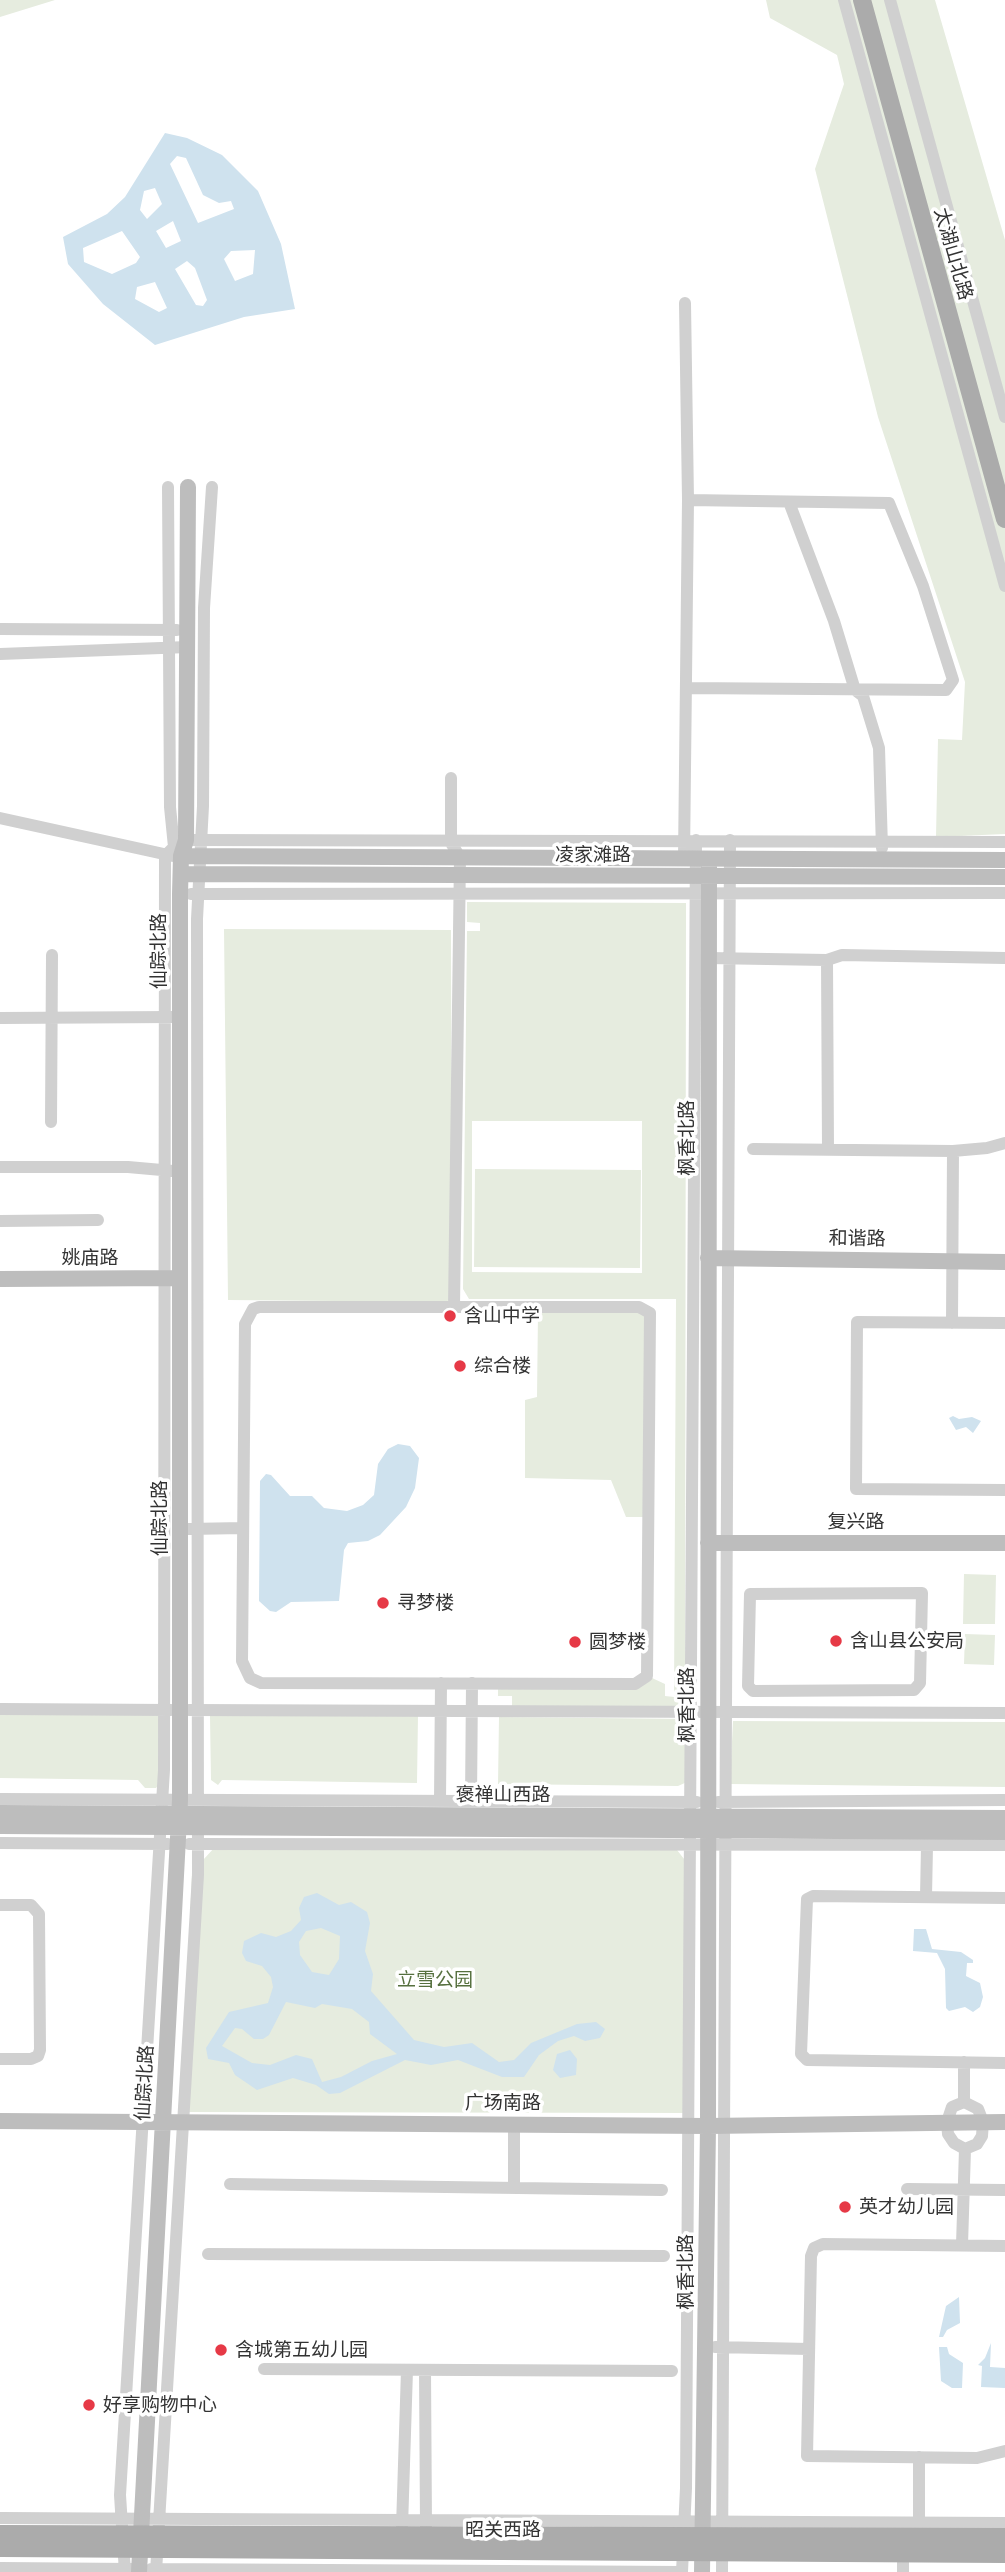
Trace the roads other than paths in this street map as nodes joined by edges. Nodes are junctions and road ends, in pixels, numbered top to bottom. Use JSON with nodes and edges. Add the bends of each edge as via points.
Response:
{"nodes":[{"id":1,"x":844,"y":0,"type":"edge"},
{"id":2,"x":862,"y":0,"type":"edge"},
{"id":3,"x":874,"y":0,"type":"edge"},
{"id":4,"x":890,"y":0,"type":"edge"},
{"id":5,"x":685,"y":303,"type":"dead end"},
{"id":6,"x":1005,"y":417,"type":"edge"},
{"id":7,"x":1005,"y":477,"type":"edge"},
{"id":8,"x":168,"y":487,"type":"dead end"},
{"id":9,"x":188,"y":487,"type":"dead end"},
{"id":10,"x":212,"y":487,"type":"dead end"},
{"id":11,"x":688,"y":500,"type":"junction"},
{"id":12,"x":789,"y":502,"type":"junction"},
{"id":13,"x":1005,"y":519,"type":"edge"},
{"id":14,"x":1005,"y":586,"type":"edge"},
{"id":15,"x":0,"y":629,"type":"edge"},
{"id":16,"x":188,"y":630,"type":"junction"},
{"id":17,"x":188,"y":647,"type":"junction"},
{"id":18,"x":0,"y":654,"type":"edge"},
{"id":19,"x":686,"y":688,"type":"junction"},
{"id":20,"x":855,"y":690,"type":"junction"},
{"id":21,"x":451,"y":778,"type":"dead end"},
{"id":22,"x":0,"y":818,"type":"edge"},
{"id":23,"x":690,"y":839,"type":"junction"},
{"id":24,"x":730,"y":840,"type":"junction"},
{"id":25,"x":882,"y":841,"type":"junction"},
{"id":26,"x":1005,"y":842,"type":"edge"},
{"id":27,"x":451,"y":843,"type":"junction"},
{"id":28,"x":184,"y":848,"type":"junction"},
{"id":29,"x":460,"y":857,"type":"junction"},
{"id":30,"x":696,"y":858,"type":"junction"},
{"id":31,"x":730,"y":859,"type":"junction"},
{"id":32,"x":882,"y":860,"type":"junction"},
{"id":33,"x":1005,"y":860,"type":"edge"},
{"id":34,"x":181,"y":874,"type":"junction"},
{"id":35,"x":199,"y":874,"type":"junction"},
{"id":36,"x":460,"y":875,"type":"junction"},
{"id":37,"x":1005,"y":877,"type":"edge"},
{"id":38,"x":702,"y":884,"type":"junction"},
{"id":39,"x":730,"y":884,"type":"junction"},
{"id":40,"x":459,"y":893,"type":"junction"},
{"id":41,"x":1005,"y":893,"type":"edge"},
{"id":42,"x":180,"y":894,"type":"junction"},
{"id":43,"x":198,"y":894,"type":"junction"},
{"id":44,"x":52,"y":955,"type":"dead end"},
{"id":45,"x":708,"y":958,"type":"junction"},
{"id":46,"x":729,"y":958,"type":"junction"},
{"id":47,"x":1005,"y":958,"type":"edge"},
{"id":48,"x":827,"y":960,"type":"junction"},
{"id":49,"x":173,"y":1016,"type":"junction"},
{"id":50,"x":0,"y":1018,"type":"edge"},
{"id":51,"x":52,"y":1018,"type":"junction"},
{"id":52,"x":51,"y":1122,"type":"dead end"},
{"id":53,"x":1005,"y":1143,"type":"edge"},
{"id":54,"x":753,"y":1149,"type":"dead end"},
{"id":55,"x":828,"y":1149,"type":"junction"},
{"id":56,"x":953,"y":1151,"type":"junction"},
{"id":57,"x":0,"y":1167,"type":"edge"},
{"id":58,"x":173,"y":1171,"type":"junction"},
{"id":59,"x":99,"y":1220,"type":"dead end"},
{"id":60,"x":0,"y":1221,"type":"edge"},
{"id":61,"x":708,"y":1258,"type":"junction"},
{"id":62,"x":728,"y":1259,"type":"junction"},
{"id":63,"x":952,"y":1261,"type":"junction"},
{"id":64,"x":1005,"y":1262,"type":"edge"},
{"id":65,"x":0,"y":1279,"type":"edge"},
{"id":66,"x":172,"y":1279,"type":"junction"},
{"id":67,"x":454,"y":1307,"type":"junction"},
{"id":68,"x":952,"y":1323,"type":"junction"},
{"id":69,"x":1005,"y":1323,"type":"edge"},
{"id":70,"x":1005,"y":1490,"type":"edge"},
{"id":71,"x":243,"y":1528,"type":"junction"},
{"id":72,"x":181,"y":1529,"type":"junction"},
{"id":73,"x":708,"y":1543,"type":"junction"},
{"id":74,"x":726,"y":1543,"type":"junction"},
{"id":75,"x":1005,"y":1543,"type":"edge"},
{"id":76,"x":441,"y":1683,"type":"junction"},
{"id":77,"x":472,"y":1683,"type":"junction"},
{"id":78,"x":839,"y":1690,"type":"junction"},
{"id":79,"x":0,"y":1709,"type":"edge"},
{"id":80,"x":181,"y":1710,"type":"junction"},
{"id":81,"x":441,"y":1711,"type":"junction"},
{"id":82,"x":472,"y":1711,"type":"junction"},
{"id":83,"x":699,"y":1712,"type":"junction"},
{"id":84,"x":725,"y":1712,"type":"junction"},
{"id":85,"x":839,"y":1712,"type":"junction"},
{"id":86,"x":1005,"y":1713,"type":"edge"},
{"id":87,"x":0,"y":1799,"type":"edge"},
{"id":88,"x":1005,"y":1800,"type":"edge"},
{"id":89,"x":440,"y":1801,"type":"junction"},
{"id":90,"x":471,"y":1801,"type":"junction"},
{"id":91,"x":0,"y":1812,"type":"edge"},
{"id":92,"x":1005,"y":1818,"type":"edge"},
{"id":93,"x":161,"y":1821,"type":"junction"},
{"id":94,"x":188,"y":1821,"type":"junction"},
{"id":95,"x":690,"y":1824,"type":"junction"},
{"id":96,"x":716,"y":1824,"type":"junction"},
{"id":97,"x":0,"y":1826,"type":"edge"},
{"id":98,"x":1005,"y":1832,"type":"edge"},
{"id":99,"x":0,"y":1843,"type":"edge"},
{"id":100,"x":1005,"y":1845,"type":"edge"},
{"id":101,"x":927,"y":1846,"type":"junction"},
{"id":102,"x":926,"y":1897,"type":"junction"},
{"id":103,"x":1005,"y":1898,"type":"edge"},
{"id":104,"x":0,"y":1905,"type":"edge"},
{"id":105,"x":0,"y":2059,"type":"edge"},
{"id":106,"x":964,"y":2062,"type":"junction"},
{"id":107,"x":1005,"y":2063,"type":"edge"},
{"id":108,"x":964,"y":2102,"type":"junction"},
{"id":109,"x":0,"y":2121,"type":"edge"},
{"id":110,"x":143,"y":2122,"type":"junction"},
{"id":111,"x":163,"y":2122,"type":"junction"},
{"id":112,"x":183,"y":2122,"type":"junction"},
{"id":113,"x":947,"y":2122,"type":"junction"},
{"id":114,"x":983,"y":2122,"type":"junction"},
{"id":115,"x":1005,"y":2122,"type":"edge"},
{"id":116,"x":514,"y":2124,"type":"junction"},
{"id":117,"x":688,"y":2126,"type":"junction"},
{"id":118,"x":716,"y":2126,"type":"junction"},
{"id":119,"x":965,"y":2149,"type":"junction"},
{"id":120,"x":230,"y":2184,"type":"dead end"},
{"id":121,"x":514,"y":2188,"type":"junction"},
{"id":122,"x":906,"y":2189,"type":"dead end"},
{"id":123,"x":662,"y":2190,"type":"dead end"},
{"id":124,"x":964,"y":2190,"type":"junction"},
{"id":125,"x":1005,"y":2190,"type":"edge"},
{"id":126,"x":962,"y":2245,"type":"junction"},
{"id":127,"x":1005,"y":2246,"type":"edge"},
{"id":128,"x":208,"y":2255,"type":"dead end"},
{"id":129,"x":664,"y":2256,"type":"dead end"},
{"id":130,"x":715,"y":2348,"type":"junction"},
{"id":131,"x":809,"y":2349,"type":"junction"},
{"id":132,"x":264,"y":2369,"type":"dead end"},
{"id":133,"x":407,"y":2370,"type":"junction"},
{"id":134,"x":425,"y":2370,"type":"junction"},
{"id":135,"x":672,"y":2371,"type":"dead end"},
{"id":136,"x":1005,"y":2451,"type":"edge"},
{"id":137,"x":919,"y":2457,"type":"junction"},
{"id":138,"x":0,"y":2518,"type":"edge"},
{"id":139,"x":919,"y":2523,"type":"junction"},
{"id":140,"x":1005,"y":2523,"type":"edge"},
{"id":141,"x":402,"y":2527,"type":"junction"},
{"id":142,"x":426,"y":2527,"type":"junction"},
{"id":143,"x":0,"y":2534,"type":"edge"},
{"id":144,"x":141,"y":2534,"type":"junction"},
{"id":145,"x":684,"y":2536,"type":"junction"},
{"id":146,"x":713,"y":2536,"type":"junction"},
{"id":147,"x":1005,"y":2537,"type":"edge"},
{"id":148,"x":903,"y":2546,"type":"edge"},
{"id":149,"x":0,"y":2549,"type":"edge"},
{"id":150,"x":1005,"y":2554,"type":"edge"},
{"id":151,"x":0,"y":2568,"type":"edge"},
{"id":152,"x":132,"y":2571,"type":"edge"},
{"id":153,"x":156,"y":2571,"type":"edge"},
{"id":154,"x":574,"y":2572,"type":"edge"},
{"id":155,"x":682,"y":2572,"type":"edge"},
{"id":156,"x":702,"y":2572,"type":"edge"},
{"id":157,"x":722,"y":2572,"type":"edge"}],
"edges":[{"from":1,"to":14,"type":"street"},
{"from":2,"to":13,"type":"main road","name":"太湖山北路"},
{"from":3,"to":7,"type":"main road","name":"太湖山北路"},
{"from":4,"to":6,"type":"street"},
{"from":5,"to":11,"type":"street"},
{"from":8,"to":28,"type":"street","via":[[170,807]]},
{"from":9,"to":16,"type":"main road","name":"仙踪北路"},
{"from":10,"to":28,"type":"street"},
{"from":11,"to":12,"type":"street"},
{"from":11,"to":19,"type":"street"},
{"from":12,"to":20,"type":"street","via":[[835,621]]},
{"from":12,"to":20,"type":"street","via":[[889,503],[923,586],[953,680],[946,690]]},
{"from":15,"to":16,"type":"street"},
{"from":16,"to":17,"type":"main road","name":"仙踪北路"},
{"from":17,"to":18,"type":"street"},
{"from":17,"to":28,"type":"main road","name":"仙踪北路"},
{"from":19,"to":20,"type":"street"},
{"from":19,"to":23,"type":"street"},
{"from":20,"to":25,"type":"street","via":[[863,696],[879,748]]},
{"from":21,"to":27,"type":"street"},
{"from":22,"to":28,"type":"street"},
{"from":23,"to":24,"type":"street"},
{"from":23,"to":27,"type":"street"},
{"from":23,"to":30,"type":"street"},
{"from":24,"to":25,"type":"street"},
{"from":24,"to":31,"type":"street"},
{"from":25,"to":26,"type":"street"},
{"from":25,"to":32,"type":"street"},
{"from":27,"to":28,"type":"street"},
{"from":27,"to":29,"type":"street"},
{"from":28,"to":29,"type":"main road","name":"凌家滩路"},
{"from":28,"to":34,"type":"main road","name":"仙踪北路"},
{"from":28,"to":35,"type":"street"},
{"from":28,"to":49,"type":"street"},
{"from":29,"to":30,"type":"main road","name":"凌家滩路"},
{"from":29,"to":36,"type":"street"},
{"from":30,"to":31,"type":"main road","name":"凌家滩路"},
{"from":30,"to":38,"type":"main road","name":"枫香北路"},
{"from":31,"to":32,"type":"main road","name":"凌家滩路"},
{"from":31,"to":39,"type":"street"},
{"from":32,"to":33,"type":"main road","name":"凌家滩路"},
{"from":34,"to":35,"type":"main road","name":"凌家滩路"},
{"from":34,"to":42,"type":"main road","name":"仙踪北路"},
{"from":35,"to":36,"type":"main road","name":"凌家滩路"},
{"from":35,"to":43,"type":"street"},
{"from":36,"to":38,"type":"main road","name":"凌家滩路"},
{"from":36,"to":40,"type":"street"},
{"from":37,"to":39,"type":"main road","name":"凌家滩路"},
{"from":38,"to":39,"type":"main road","name":"凌家滩路"},
{"from":38,"to":40,"type":"street"},
{"from":38,"to":45,"type":"main road","name":"枫香北路"},
{"from":38,"to":83,"type":"street"},
{"from":39,"to":41,"type":"street"},
{"from":39,"to":46,"type":"street"},
{"from":40,"to":43,"type":"street"},
{"from":40,"to":67,"type":"street"},
{"from":42,"to":43,"type":"street"},
{"from":42,"to":49,"type":"main road","name":"仙踪北路"},
{"from":43,"to":94,"type":"street"},
{"from":44,"to":51,"type":"street"},
{"from":45,"to":46,"type":"street"},
{"from":45,"to":61,"type":"main road","name":"枫香北路"},
{"from":46,"to":48,"type":"street"},
{"from":46,"to":62,"type":"street"},
{"from":47,"to":48,"type":"street","via":[[842,955]]},
{"from":48,"to":55,"type":"street"},
{"from":49,"to":51,"type":"street"},
{"from":49,"to":58,"type":"main road","name":"仙踪北路"},
{"from":50,"to":51,"type":"street"},
{"from":51,"to":52,"type":"street"},
{"from":53,"to":56,"type":"street"},
{"from":54,"to":55,"type":"street"},
{"from":55,"to":56,"type":"street"},
{"from":56,"to":63,"type":"street"},
{"from":57,"to":58,"type":"street"},
{"from":58,"to":66,"type":"main road","name":"仙踪北路"},
{"from":59,"to":60,"type":"street"},
{"from":61,"to":62,"type":"main road","name":"和谐路"},
{"from":61,"to":73,"type":"main road","name":"枫香北路"},
{"from":62,"to":63,"type":"main road","name":"和谐路"},
{"from":62,"to":74,"type":"street"},
{"from":63,"to":64,"type":"main road","name":"和谐路"},
{"from":63,"to":68,"type":"street"},
{"from":65,"to":66,"type":"main road","name":"姚庙路"},
{"from":66,"to":72,"type":"main road","name":"仙踪北路"},
{"from":66,"to":93,"type":"street"},
{"from":67,"to":71,"type":"street","via":[[253,1309],[245,1324]]},
{"from":67,"to":77,"type":"street","via":[[639,1307],[652,1318],[647,1676],[635,1684]]},
{"from":68,"to":69,"type":"street"},
{"from":68,"to":70,"type":"street","via":[[857,1322],[856,1489]]},
{"from":71,"to":72,"type":"street"},
{"from":71,"to":76,"type":"street","via":[[242,1661],[250,1678],[261,1684]]},
{"from":72,"to":80,"type":"main road","name":"仙踪北路"},
{"from":73,"to":74,"type":"main road","name":"复兴路"},
{"from":73,"to":83,"type":"main road","name":"枫香北路"},
{"from":74,"to":75,"type":"main road","name":"复兴路"},
{"from":74,"to":84,"type":"street"},
{"from":76,"to":77,"type":"street"},
{"from":76,"to":81,"type":"street"},
{"from":77,"to":82,"type":"street"},
{"from":78,"to":78,"type":"street","via":[[918,1687],[922,1593],[750,1594],[748,1686],[753,1691]]},
{"from":78,"to":85,"type":"street"},
{"from":79,"to":80,"type":"street"},
{"from":80,"to":81,"type":"street"},
{"from":80,"to":94,"type":"main road","name":"仙踪北路"},
{"from":81,"to":82,"type":"street"},
{"from":81,"to":89,"type":"street"},
{"from":82,"to":83,"type":"street"},
{"from":82,"to":90,"type":"street"},
{"from":83,"to":84,"type":"street"},
{"from":83,"to":95,"type":"street"},
{"from":83,"to":96,"type":"main road","name":"枫香北路"},
{"from":84,"to":85,"type":"street"},
{"from":84,"to":96,"type":"street"},
{"from":85,"to":86,"type":"street"},
{"from":87,"to":93,"type":"street"},
{"from":88,"to":96,"type":"street"},
{"from":89,"to":90,"type":"street"},
{"from":89,"to":94,"type":"street"},
{"from":90,"to":95,"type":"street"},
{"from":91,"to":93,"type":"main road","name":"褒禅山西路"},
{"from":92,"to":96,"type":"main road","name":"褒禅山西路"},
{"from":93,"to":94,"type":"main road","name":"褒禅山西路"},
{"from":93,"to":94,"type":"street"},
{"from":93,"to":97,"type":"main road","name":"褒禅山西路"},
{"from":93,"to":99,"type":"street"},
{"from":93,"to":110,"type":"street"},
{"from":94,"to":95,"type":"main road","name":"褒禅山西路"},
{"from":94,"to":95,"type":"street"},
{"from":94,"to":111,"type":"main road","name":"仙踪北路"},
{"from":94,"to":112,"type":"street"},
{"from":95,"to":96,"type":"main road","name":"褒禅山西路"},
{"from":95,"to":96,"type":"street"},
{"from":95,"to":117,"type":"street"},
{"from":96,"to":98,"type":"main road","name":"褒禅山西路"},
{"from":96,"to":101,"type":"street"},
{"from":96,"to":118,"type":"main road","name":"枫香北路"},
{"from":100,"to":101,"type":"street"},
{"from":101,"to":102,"type":"street"},
{"from":102,"to":103,"type":"street"},
{"from":102,"to":106,"type":"street","via":[[807,1899],[801,2054],[807,2060]]},
{"from":104,"to":105,"type":"street","via":[[31,1905],[39,1914],[40,2050],[30,2059]]},
{"from":106,"to":107,"type":"street"},
{"from":106,"to":108,"type":"street"},
{"from":108,"to":113,"type":"street","via":[[952,2107]]},
{"from":108,"to":114,"type":"street","via":[[978,2109]]},
{"from":109,"to":110,"type":"main road","name":"广场南路"},
{"from":110,"to":111,"type":"main road","name":"广场南路"},
{"from":110,"to":144,"type":"street","via":[[120,2495]]},
{"from":111,"to":112,"type":"main road","name":"广场南路"},
{"from":111,"to":144,"type":"main road","name":"仙踪北路"},
{"from":112,"to":116,"type":"main road","name":"广场南路"},
{"from":112,"to":144,"type":"street"},
{"from":113,"to":114,"type":"main road","name":"广场南路"},
{"from":113,"to":118,"type":"main road","name":"广场南路"},
{"from":113,"to":119,"type":"street","via":[[948,2134]]},
{"from":114,"to":115,"type":"main road","name":"广场南路"},
{"from":114,"to":119,"type":"street","via":[[977,2144]]},
{"from":116,"to":117,"type":"main road","name":"广场南路"},
{"from":116,"to":121,"type":"street"},
{"from":117,"to":118,"type":"main road","name":"广场南路"},
{"from":117,"to":145,"type":"street"},
{"from":118,"to":130,"type":"main road","name":"枫香北路"},
{"from":119,"to":124,"type":"street"},
{"from":120,"to":121,"type":"street"},
{"from":121,"to":123,"type":"street"},
{"from":122,"to":124,"type":"street"},
{"from":124,"to":125,"type":"street"},
{"from":124,"to":126,"type":"street"},
{"from":126,"to":127,"type":"street"},
{"from":126,"to":131,"type":"street","via":[[823,2244],[814,2248]]},
{"from":128,"to":129,"type":"street"},
{"from":130,"to":131,"type":"street"},
{"from":130,"to":146,"type":"main road","name":"枫香北路"},
{"from":131,"to":137,"type":"street","via":[[807,2456]]},
{"from":132,"to":133,"type":"street"},
{"from":133,"to":134,"type":"street"},
{"from":133,"to":141,"type":"street"},
{"from":134,"to":135,"type":"street"},
{"from":134,"to":142,"type":"street"},
{"from":136,"to":137,"type":"street","via":[[977,2458]]},
{"from":137,"to":139,"type":"street"},
{"from":138,"to":144,"type":"street"},
{"from":139,"to":140,"type":"street"},
{"from":139,"to":148,"type":"street"},
{"from":141,"to":142,"type":"main road","name":"昭关西路"},
{"from":141,"to":144,"type":"main road","name":"昭关西路"},
{"from":142,"to":145,"type":"main road","name":"昭关西路"},
{"from":143,"to":144,"type":"main road","name":"昭关西路"},
{"from":144,"to":145,"type":"main road","name":"昭关西路"},
{"from":144,"to":149,"type":"main road","name":"昭关西路"},
{"from":144,"to":152,"type":"main road","name":"仙踪北路"},
{"from":144,"to":153,"type":"street"},
{"from":145,"to":146,"type":"main road","name":"昭关西路"},
{"from":145,"to":155,"type":"street"},
{"from":146,"to":148,"type":"main road","name":"昭关西路"},
{"from":146,"to":156,"type":"main road","name":"枫香北路"},
{"from":146,"to":157,"type":"street"},
{"from":147,"to":148,"type":"main road","name":"昭关西路"},
{"from":148,"to":150,"type":"main road","name":"昭关西路"},
{"from":151,"to":152,"type":"street"},
{"from":152,"to":153,"type":"street"},
{"from":153,"to":154,"type":"street"},
{"from":154,"to":155,"type":"street"}]}
